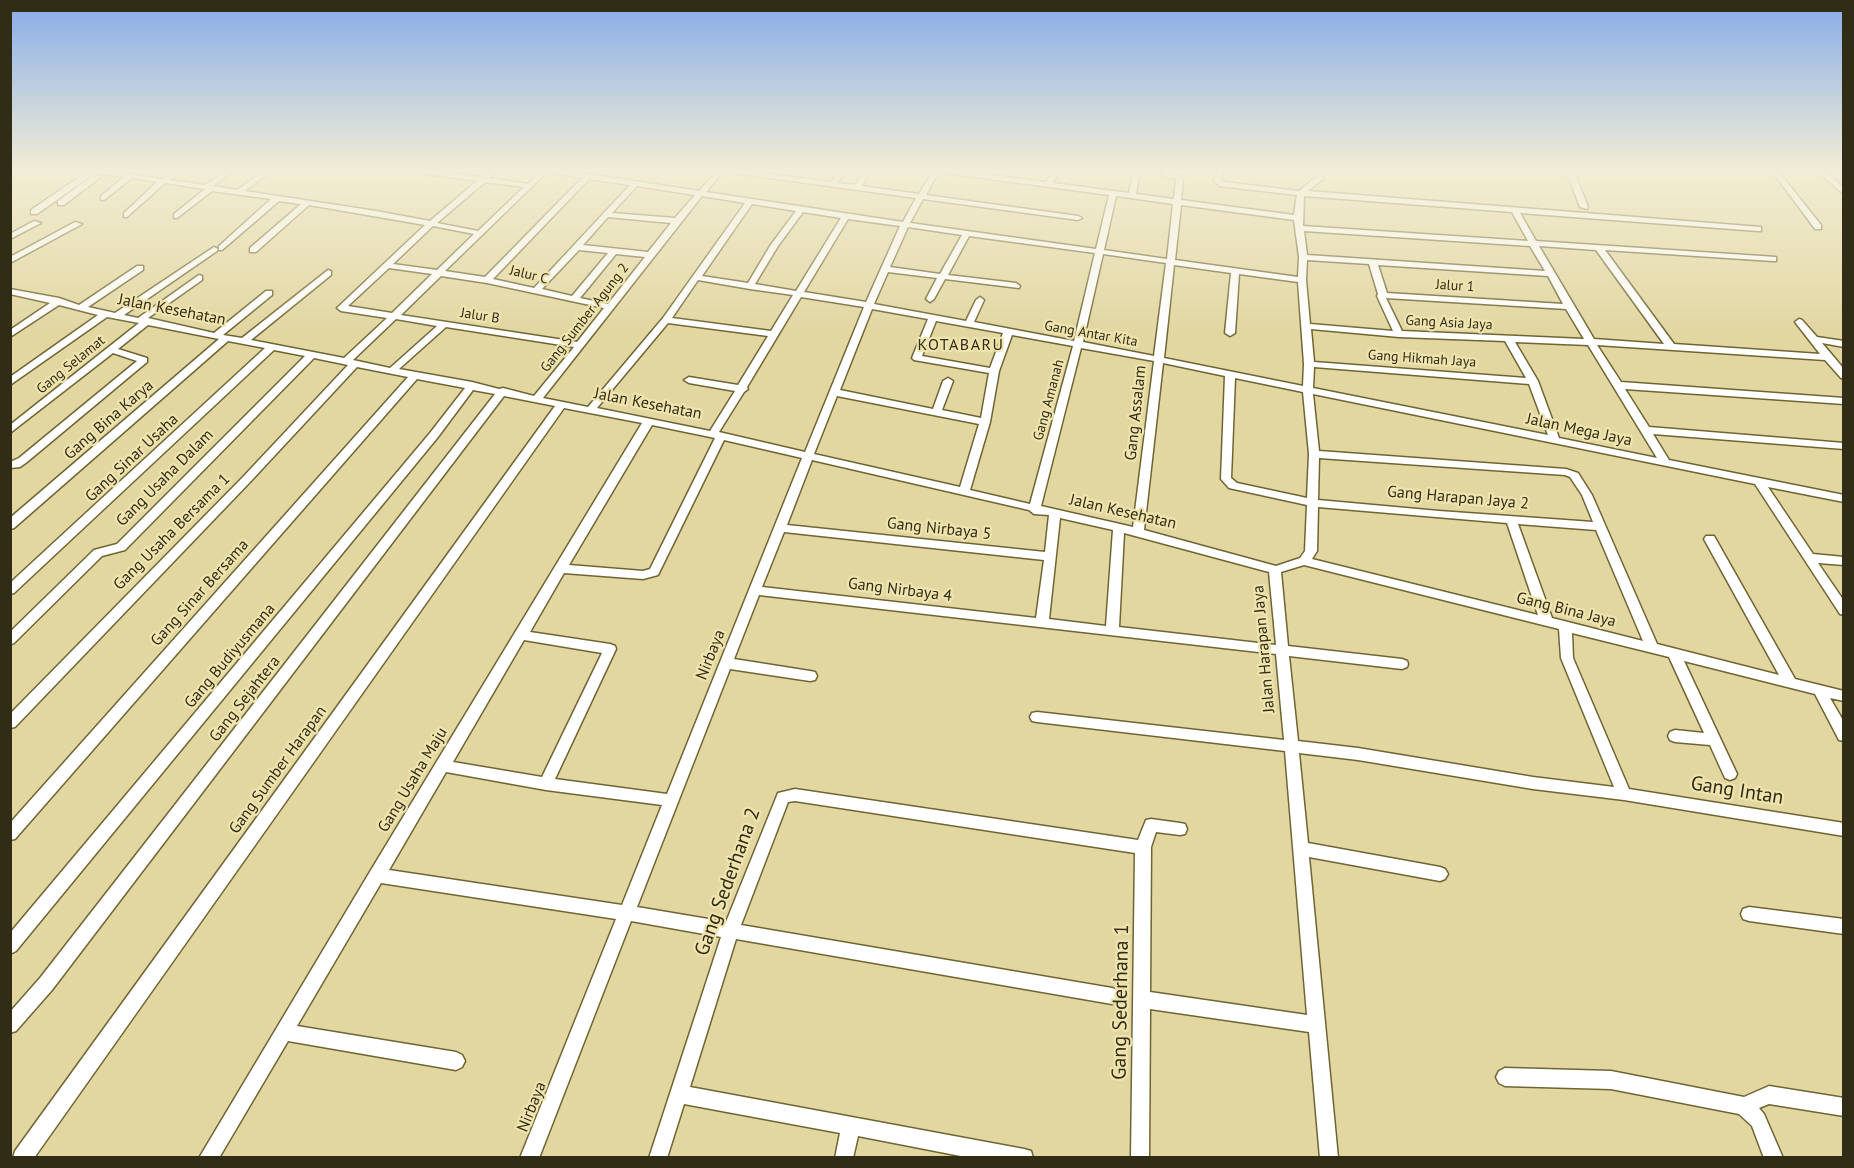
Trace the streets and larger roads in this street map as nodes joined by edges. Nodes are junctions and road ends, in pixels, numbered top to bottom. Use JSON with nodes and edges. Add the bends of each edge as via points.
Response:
{"nodes":[{"id":1,"x":32,"y":226,"type":"edge"},
{"id":2,"x":75,"y":226,"type":"edge"},
{"id":3,"x":245,"y":226,"type":"edge"},
{"id":4,"x":281,"y":226,"type":"edge"},
{"id":5,"x":429,"y":226,"type":"edge"},
{"id":6,"x":444,"y":226,"type":"edge"},
{"id":7,"x":487,"y":226,"type":"edge"},
{"id":8,"x":540,"y":226,"type":"edge"},
{"id":9,"x":597,"y":226,"type":"edge"},
{"id":10,"x":674,"y":226,"type":"edge"},
{"id":11,"x":732,"y":226,"type":"edge"},
{"id":12,"x":789,"y":226,"type":"edge"},
{"id":13,"x":840,"y":226,"type":"edge"},
{"id":14,"x":904,"y":226,"type":"edge"},
{"id":15,"x":915,"y":226,"type":"edge"},
{"id":16,"x":1106,"y":226,"type":"edge"},
{"id":17,"x":1174,"y":226,"type":"edge"},
{"id":18,"x":1524,"y":226,"type":"edge"},
{"id":19,"x":1712,"y":226,"type":"edge"},
{"id":20,"x":1300,"y":228,"type":"joint"},
{"id":21,"x":1758,"y":229,"type":"dead end"},
{"id":22,"x":479,"y":233,"type":"junction"},
{"id":23,"x":967,"y":233,"type":"junction"},
{"id":24,"x":10,"y":237,"type":"edge"},
{"id":25,"x":1535,"y":244,"type":"junction"},
{"id":26,"x":577,"y":247,"type":"junction"},
{"id":27,"x":1599,"y":248,"type":"junction"},
{"id":28,"x":253,"y":250,"type":"dead end"},
{"id":29,"x":615,"y":250,"type":"junction"},
{"id":30,"x":1100,"y":252,"type":"junction"},
{"id":31,"x":652,"y":255,"type":"junction"},
{"id":32,"x":1303,"y":257,"type":"junction"},
{"id":33,"x":1773,"y":260,"type":"dead end"},
{"id":34,"x":10,"y":261,"type":"edge"},
{"id":35,"x":1169,"y":262,"type":"junction"},
{"id":36,"x":1373,"y":262,"type":"junction"},
{"id":37,"x":386,"y":265,"type":"junction"},
{"id":38,"x":140,"y":268,"type":"dead end"},
{"id":39,"x":885,"y":269,"type":"junction"},
{"id":40,"x":439,"y":272,"type":"junction"},
{"id":41,"x":1235,"y":272,"type":"junction"},
{"id":42,"x":328,"y":273,"type":"dead end"},
{"id":43,"x":1550,"y":274,"type":"junction"},
{"id":44,"x":943,"y":276,"type":"junction"},
{"id":45,"x":695,"y":277,"type":"junction"},
{"id":46,"x":199,"y":278,"type":"dead end"},
{"id":47,"x":488,"y":280,"type":"junction"},
{"id":48,"x":1302,"y":280,"type":"junction"},
{"id":49,"x":750,"y":286,"type":"junction"},
{"id":50,"x":1016,"y":286,"type":"dead end"},
{"id":51,"x":11,"y":291,"type":"edge"},
{"id":52,"x":536,"y":291,"type":"junction"},
{"id":53,"x":269,"y":293,"type":"dead end"},
{"id":54,"x":798,"y":295,"type":"junction"},
{"id":55,"x":1383,"y":295,"type":"junction"},
{"id":56,"x":574,"y":299,"type":"junction"},
{"id":57,"x":930,"y":299,"type":"dead end"},
{"id":58,"x":980,"y":300,"type":"dead end"},
{"id":59,"x":59,"y":301,"type":"junction"},
{"id":60,"x":869,"y":306,"type":"junction"},
{"id":61,"x":81,"y":307,"type":"junction"},
{"id":62,"x":611,"y":307,"type":"junction"},
{"id":63,"x":1569,"y":307,"type":"junction"},
{"id":64,"x":105,"y":314,"type":"junction"},
{"id":65,"x":394,"y":315,"type":"junction"},
{"id":66,"x":116,"y":316,"type":"junction"},
{"id":67,"x":933,"y":318,"type":"junction"},
{"id":68,"x":666,"y":320,"type":"junction"},
{"id":69,"x":144,"y":321,"type":"junction"},
{"id":70,"x":1800,"y":322,"type":"dead end"},
{"id":71,"x":444,"y":324,"type":"junction"},
{"id":72,"x":969,"y":324,"type":"junction"},
{"id":73,"x":1307,"y":326,"type":"junction"},
{"id":74,"x":1008,"y":332,"type":"junction"},
{"id":75,"x":1230,"y":333,"type":"dead end"},
{"id":76,"x":10,"y":334,"type":"edge"},
{"id":77,"x":775,"y":334,"type":"junction"},
{"id":78,"x":1399,"y":334,"type":"junction"},
{"id":79,"x":221,"y":337,"type":"junction"},
{"id":80,"x":245,"y":340,"type":"junction"},
{"id":81,"x":1509,"y":340,"type":"junction"},
{"id":82,"x":1817,"y":340,"type":"junction"},
{"id":83,"x":1590,"y":342,"type":"junction"},
{"id":84,"x":1844,"y":344,"type":"edge"},
{"id":85,"x":581,"y":345,"type":"junction"},
{"id":86,"x":1078,"y":345,"type":"junction"},
{"id":87,"x":273,"y":346,"type":"junction"},
{"id":88,"x":1671,"y":347,"type":"junction"},
{"id":89,"x":112,"y":350,"type":"junction"},
{"id":90,"x":312,"y":355,"type":"junction"},
{"id":91,"x":1829,"y":357,"type":"junction"},
{"id":92,"x":1157,"y":359,"type":"junction"},
{"id":93,"x":350,"y":363,"type":"junction"},
{"id":94,"x":1309,"y":364,"type":"junction"},
{"id":95,"x":392,"y":371,"type":"junction"},
{"id":96,"x":994,"y":371,"type":"junction"},
{"id":97,"x":1230,"y":374,"type":"junction"},
{"id":98,"x":416,"y":375,"type":"junction"},
{"id":99,"x":1844,"y":375,"type":"edge"},
{"id":100,"x":689,"y":380,"type":"dead end"},
{"id":101,"x":948,"y":381,"type":"dead end"},
{"id":102,"x":1533,"y":381,"type":"junction"},
{"id":103,"x":10,"y":382,"type":"edge"},
{"id":104,"x":472,"y":385,"type":"junction"},
{"id":105,"x":1616,"y":385,"type":"junction"},
{"id":106,"x":743,"y":389,"type":"junction"},
{"id":107,"x":1308,"y":390,"type":"junction"},
{"id":108,"x":503,"y":391,"type":"junction"},
{"id":109,"x":834,"y":392,"type":"junction"},
{"id":110,"x":538,"y":398,"type":"junction"},
{"id":111,"x":1844,"y":402,"type":"edge"},
{"id":112,"x":562,"y":403,"type":"junction"},
{"id":113,"x":590,"y":410,"type":"junction"},
{"id":114,"x":936,"y":413,"type":"junction"},
{"id":115,"x":649,"y":421,"type":"junction"},
{"id":116,"x":985,"y":422,"type":"junction"},
{"id":117,"x":10,"y":430,"type":"edge"},
{"id":118,"x":1645,"y":430,"type":"junction"},
{"id":119,"x":717,"y":435,"type":"junction"},
{"id":120,"x":1555,"y":441,"type":"junction"},
{"id":121,"x":1844,"y":446,"type":"edge"},
{"id":122,"x":1314,"y":454,"type":"junction"},
{"id":123,"x":808,"y":456,"type":"junction"},
{"id":124,"x":1666,"y":463,"type":"junction"},
{"id":125,"x":12,"y":466,"type":"edge"},
{"id":126,"x":1758,"y":482,"type":"junction"},
{"id":127,"x":964,"y":492,"type":"junction"},
{"id":128,"x":1844,"y":499,"type":"edge"},
{"id":129,"x":1314,"y":503,"type":"junction"},
{"id":130,"x":1034,"y":510,"type":"junction"},
{"id":131,"x":1055,"y":514,"type":"junction"},
{"id":132,"x":1511,"y":520,"type":"junction"},
{"id":133,"x":10,"y":525,"type":"edge"},
{"id":134,"x":1599,"y":526,"type":"junction"},
{"id":135,"x":780,"y":528,"type":"junction"},
{"id":136,"x":1119,"y":528,"type":"junction"},
{"id":137,"x":1138,"y":532,"type":"junction"},
{"id":138,"x":1710,"y":539,"type":"dead end"},
{"id":139,"x":1050,"y":558,"type":"junction"},
{"id":140,"x":1808,"y":558,"type":"junction"},
{"id":141,"x":1304,"y":561,"type":"junction"},
{"id":142,"x":1844,"y":561,"type":"edge"},
{"id":143,"x":561,"y":569,"type":"junction"},
{"id":144,"x":1275,"y":570,"type":"junction"},
{"id":145,"x":10,"y":590,"type":"edge"},
{"id":146,"x":755,"y":590,"type":"junction"},
{"id":147,"x":1844,"y":611,"type":"edge"},
{"id":148,"x":1547,"y":622,"type":"junction"},
{"id":149,"x":1042,"y":623,"type":"junction"},
{"id":150,"x":1565,"y":627,"type":"junction"},
{"id":151,"x":1112,"y":632,"type":"junction"},
{"id":152,"x":521,"y":635,"type":"junction"},
{"id":153,"x":10,"y":640,"type":"edge"},
{"id":154,"x":1652,"y":648,"type":"junction"},
{"id":155,"x":1282,"y":651,"type":"junction"},
{"id":156,"x":1674,"y":654,"type":"junction"},
{"id":157,"x":726,"y":663,"type":"junction"},
{"id":158,"x":1402,"y":664,"type":"dead end"},
{"id":159,"x":810,"y":676,"type":"dead end"},
{"id":160,"x":1791,"y":684,"type":"junction"},
{"id":161,"x":1820,"y":691,"type":"junction"},
{"id":162,"x":1844,"y":696,"type":"edge"},
{"id":163,"x":1037,"y":717,"type":"dead end"},
{"id":164,"x":10,"y":723,"type":"edge"},
{"id":165,"x":1675,"y":735,"type":"dead end"},
{"id":166,"x":1844,"y":735,"type":"edge"},
{"id":167,"x":1714,"y":740,"type":"junction"},
{"id":168,"x":1291,"y":746,"type":"junction"},
{"id":169,"x":443,"y":766,"type":"junction"},
{"id":170,"x":1730,"y":774,"type":"dead end"},
{"id":171,"x":546,"y":784,"type":"junction"},
{"id":172,"x":1624,"y":794,"type":"junction"},
{"id":173,"x":669,"y":800,"type":"junction"},
{"id":174,"x":1180,"y":828,"type":"dead end"},
{"id":175,"x":1844,"y":830,"type":"edge"},
{"id":176,"x":10,"y":834,"type":"edge"},
{"id":177,"x":1143,"y":847,"type":"junction"},
{"id":178,"x":1302,"y":849,"type":"junction"},
{"id":179,"x":1440,"y":874,"type":"dead end"},
{"id":180,"x":376,"y":875,"type":"junction"},
{"id":181,"x":627,"y":913,"type":"junction"},
{"id":182,"x":1749,"y":914,"type":"dead end"},
{"id":183,"x":1844,"y":927,"type":"edge"},
{"id":184,"x":731,"y":931,"type":"junction"},
{"id":185,"x":10,"y":946,"type":"edge"},
{"id":186,"x":1112,"y":996,"type":"dead end"},
{"id":187,"x":1142,"y":999,"type":"junction"},
{"id":188,"x":10,"y":1025,"type":"edge"},
{"id":189,"x":1316,"y":1025,"type":"junction"},
{"id":190,"x":284,"y":1032,"type":"junction"},
{"id":191,"x":456,"y":1061,"type":"dead end"},
{"id":192,"x":1505,"y":1077,"type":"dead end"},
{"id":193,"x":678,"y":1094,"type":"junction"},
{"id":194,"x":1744,"y":1106,"type":"junction"},
{"id":195,"x":1844,"y":1107,"type":"edge"},
{"id":196,"x":851,"y":1125,"type":"junction"},
{"id":197,"x":22,"y":1158,"type":"edge"},
{"id":198,"x":208,"y":1158,"type":"edge"},
{"id":199,"x":529,"y":1158,"type":"edge"},
{"id":200,"x":658,"y":1158,"type":"edge"},
{"id":201,"x":844,"y":1158,"type":"edge"},
{"id":202,"x":1024,"y":1158,"type":"edge"},
{"id":203,"x":1140,"y":1158,"type":"edge"},
{"id":204,"x":1329,"y":1158,"type":"edge"},
{"id":205,"x":1774,"y":1158,"type":"edge"}],
"edges":[{"from":1,"to":24,"type":"street"},
{"from":2,"to":34,"type":"street"},
{"from":3,"to":66,"type":"street","via":[[218,248]]},
{"from":4,"to":28,"type":"street"},
{"from":5,"to":37,"type":"street"},
{"from":6,"to":22,"type":"street"},
{"from":7,"to":22,"type":"street","name":"Gang Usaha Bersama 1"},
{"from":8,"to":47,"type":"street"},
{"from":9,"to":26,"type":"street"},
{"from":10,"to":31,"type":"street","name":"Gang Sumber Agung 2"},
{"from":11,"to":45,"type":"street"},
{"from":12,"to":49,"type":"street"},
{"from":13,"to":54,"type":"street"},
{"from":14,"to":39,"type":"street","name":"Nirbaya"},
{"from":15,"to":23,"type":"street"},
{"from":16,"to":30,"type":"street","name":"Gang Amanah"},
{"from":17,"to":35,"type":"street","name":"Gang Assalam"},
{"from":18,"to":25,"type":"street"},
{"from":19,"to":21,"type":"street"},
{"from":20,"to":25,"type":"street"},
{"from":20,"to":32,"type":"street"},
{"from":22,"to":40,"type":"street","name":"Gang Usaha Bersama 1"},
{"from":23,"to":30,"type":"street"},
{"from":23,"to":44,"type":"street"},
{"from":25,"to":27,"type":"street"},
{"from":25,"to":43,"type":"street"},
{"from":26,"to":29,"type":"street"},
{"from":26,"to":52,"type":"street"},
{"from":27,"to":33,"type":"street"},
{"from":27,"to":88,"type":"street"},
{"from":29,"to":31,"type":"street"},
{"from":29,"to":56,"type":"street"},
{"from":30,"to":35,"type":"street"},
{"from":30,"to":86,"type":"street","name":"Gang Amanah"},
{"from":31,"to":62,"type":"street","name":"Gang Sumber Agung 2"},
{"from":32,"to":36,"type":"street"},
{"from":32,"to":48,"type":"street"},
{"from":35,"to":41,"type":"street"},
{"from":35,"to":92,"type":"street","name":"Gang Assalam"},
{"from":36,"to":43,"type":"street"},
{"from":36,"to":55,"type":"street"},
{"from":37,"to":40,"type":"street","name":"Jalur C"},
{"from":37,"to":65,"type":"street","via":[[341,308]]},
{"from":38,"to":61,"type":"street"},
{"from":39,"to":44,"type":"street"},
{"from":39,"to":60,"type":"street","name":"Nirbaya"},
{"from":40,"to":47,"type":"street","name":"Jalur C"},
{"from":40,"to":65,"type":"street","name":"Gang Usaha Bersama 1"},
{"from":41,"to":48,"type":"street"},
{"from":41,"to":75,"type":"street"},
{"from":42,"to":80,"type":"street"},
{"from":43,"to":63,"type":"street"},
{"from":44,"to":50,"type":"street"},
{"from":44,"to":57,"type":"street"},
{"from":45,"to":49,"type":"street","name":"Gang Antar Kita"},
{"from":45,"to":68,"type":"street"},
{"from":46,"to":69,"type":"street","name":"Gang Selamat"},
{"from":47,"to":52,"type":"street","name":"Jalur C"},
{"from":48,"to":73,"type":"street"},
{"from":49,"to":54,"type":"street","name":"Gang Antar Kita"},
{"from":51,"to":59,"type":"street","name":"Jalan Kesehatan"},
{"from":52,"to":56,"type":"street","name":"Jalur C"},
{"from":53,"to":79,"type":"street","name":"Gang Bina Karya"},
{"from":54,"to":60,"type":"street","name":"Gang Antar Kita"},
{"from":54,"to":77,"type":"street"},
{"from":55,"to":63,"type":"street","name":"Jalur 1"},
{"from":55,"to":78,"type":"street"},
{"from":56,"to":62,"type":"street","name":"Jalur C"},
{"from":58,"to":72,"type":"street"},
{"from":59,"to":61,"type":"street","name":"Jalan Kesehatan"},
{"from":59,"to":76,"type":"street"},
{"from":60,"to":67,"type":"street","name":"Gang Antar Kita"},
{"from":60,"to":109,"type":"street","name":"Nirbaya"},
{"from":61,"to":64,"type":"street","name":"Jalan Kesehatan"},
{"from":62,"to":85,"type":"street","name":"Gang Sumber Agung 2"},
{"from":63,"to":83,"type":"street"},
{"from":64,"to":66,"type":"street","name":"Jalan Kesehatan"},
{"from":64,"to":103,"type":"street"},
{"from":65,"to":71,"type":"street"},
{"from":65,"to":93,"type":"street","name":"Gang Usaha Bersama 1"},
{"from":66,"to":69,"type":"street","name":"Jalan Kesehatan"},
{"from":67,"to":72,"type":"street","name":"Gang Antar Kita"},
{"from":67,"to":96,"type":"street","via":[[917,358]]},
{"from":68,"to":77,"type":"street"},
{"from":68,"to":113,"type":"street"},
{"from":69,"to":79,"type":"street","name":"Jalan Kesehatan"},
{"from":69,"to":89,"type":"street","name":"Gang Selamat"},
{"from":70,"to":82,"type":"street"},
{"from":71,"to":85,"type":"street","name":"Jalur B"},
{"from":71,"to":95,"type":"street","name":"Jalur B"},
{"from":72,"to":74,"type":"street","name":"Gang Antar Kita"},
{"from":73,"to":78,"type":"street","name":"Gang Asia Jaya"},
{"from":73,"to":94,"type":"street"},
{"from":74,"to":86,"type":"street","name":"Gang Antar Kita"},
{"from":74,"to":96,"type":"street"},
{"from":77,"to":106,"type":"street"},
{"from":78,"to":81,"type":"street","name":"Gang Asia Jaya"},
{"from":79,"to":80,"type":"street","name":"Jalan Kesehatan"},
{"from":79,"to":133,"type":"street","name":"Gang Bina Karya"},
{"from":80,"to":87,"type":"street","name":"Jalan Kesehatan"},
{"from":81,"to":83,"type":"street","name":"Gang Asia Jaya"},
{"from":81,"to":102,"type":"street"},
{"from":82,"to":84,"type":"street"},
{"from":82,"to":91,"type":"street"},
{"from":83,"to":88,"type":"street","name":"Gang Asia Jaya"},
{"from":83,"to":105,"type":"street"},
{"from":85,"to":110,"type":"street","name":"Gang Sumber Agung 2"},
{"from":86,"to":92,"type":"street","name":"Gang Antar Kita"},
{"from":86,"to":130,"type":"street","name":"Gang Amanah"},
{"from":87,"to":90,"type":"street","name":"Jalan Kesehatan"},
{"from":87,"to":145,"type":"street","name":"Gang Sinar Usaha"},
{"from":88,"to":91,"type":"street","name":"Gang Asia Jaya"},
{"from":89,"to":117,"type":"street","name":"Gang Selamat"},
{"from":89,"to":125,"type":"street","via":[[144,360]]},
{"from":90,"to":93,"type":"street","name":"Jalan Kesehatan"},
{"from":90,"to":153,"type":"street","name":"Gang Usaha Dalam","via":[[121,547],[98,553]]},
{"from":91,"to":99,"type":"street"},
{"from":92,"to":97,"type":"street","name":"Gang Antar Kita"},
{"from":92,"to":137,"type":"street","name":"Gang Assalam"},
{"from":93,"to":95,"type":"street","name":"Jalan Kesehatan"},
{"from":93,"to":164,"type":"street","name":"Gang Usaha Bersama 1","via":[[247,479]]},
{"from":94,"to":102,"type":"street","name":"Gang Hikmah Jaya"},
{"from":94,"to":107,"type":"street"},
{"from":95,"to":98,"type":"street","name":"Jalan Kesehatan"},
{"from":96,"to":116,"type":"street"},
{"from":97,"to":107,"type":"street","name":"Gang Antar Kita"},
{"from":97,"to":129,"type":"street","name":"Gang Harapan Jaya 2","via":[[1226,479],[1246,490]]},
{"from":98,"to":104,"type":"street","name":"Jalan Kesehatan"},
{"from":98,"to":176,"type":"street","name":"Gang Sinar Bersama"},
{"from":100,"to":106,"type":"street"},
{"from":101,"to":114,"type":"street"},
{"from":102,"to":120,"type":"street"},
{"from":104,"to":108,"type":"street","name":"Jalan Kesehatan"},
{"from":104,"to":185,"type":"street","name":"Gang Budiyusmana"},
{"from":105,"to":111,"type":"street"},
{"from":105,"to":118,"type":"street"},
{"from":106,"to":119,"type":"street"},
{"from":107,"to":120,"type":"street","name":"Jalan Mega Jaya"},
{"from":107,"to":122,"type":"street"},
{"from":108,"to":110,"type":"street","name":"Jalan Kesehatan"},
{"from":108,"to":188,"type":"street","name":"Gang Sejahtera"},
{"from":109,"to":114,"type":"street"},
{"from":109,"to":123,"type":"street","name":"Nirbaya"},
{"from":110,"to":112,"type":"street","name":"Jalan Kesehatan"},
{"from":112,"to":113,"type":"street","name":"Jalan Kesehatan"},
{"from":112,"to":197,"type":"street","name":"Gang Sumber Harapan"},
{"from":113,"to":115,"type":"street","name":"Jalan Kesehatan"},
{"from":114,"to":116,"type":"street"},
{"from":115,"to":119,"type":"street","name":"Jalan Kesehatan"},
{"from":115,"to":143,"type":"street","name":"Gang Usaha Maju"},
{"from":116,"to":127,"type":"street"},
{"from":118,"to":121,"type":"street"},
{"from":118,"to":124,"type":"street"},
{"from":119,"to":123,"type":"street","name":"Jalan Kesehatan"},
{"from":119,"to":143,"type":"street","via":[[651,575]]},
{"from":120,"to":124,"type":"street","name":"Jalan Mega Jaya"},
{"from":122,"to":129,"type":"street"},
{"from":122,"to":134,"type":"street","via":[[1570,473],[1581,485]]},
{"from":123,"to":127,"type":"street","name":"Jalan Kesehatan"},
{"from":123,"to":135,"type":"street","name":"Nirbaya"},
{"from":124,"to":126,"type":"street","name":"Jalan Mega Jaya"},
{"from":126,"to":128,"type":"street","name":"Jalan Mega Jaya"},
{"from":126,"to":140,"type":"street"},
{"from":127,"to":130,"type":"street","name":"Jalan Kesehatan"},
{"from":129,"to":132,"type":"street","name":"Gang Harapan Jaya 2"},
{"from":129,"to":141,"type":"street","via":[[1311,551]]},
{"from":130,"to":131,"type":"street","name":"Jalan Kesehatan"},
{"from":131,"to":136,"type":"street","name":"Jalan Kesehatan"},
{"from":131,"to":139,"type":"street"},
{"from":132,"to":134,"type":"street","name":"Gang Harapan Jaya 2"},
{"from":132,"to":148,"type":"street"},
{"from":134,"to":154,"type":"street"},
{"from":135,"to":139,"type":"street","name":"Gang Nirbaya 5"},
{"from":135,"to":146,"type":"street","name":"Nirbaya"},
{"from":136,"to":137,"type":"street","name":"Jalan Kesehatan"},
{"from":136,"to":151,"type":"street"},
{"from":137,"to":144,"type":"street","name":"Jalan Kesehatan"},
{"from":138,"to":160,"type":"street"},
{"from":139,"to":149,"type":"street"},
{"from":140,"to":142,"type":"street"},
{"from":140,"to":147,"type":"street"},
{"from":141,"to":144,"type":"street","name":"Jalan Harapan Jaya"},
{"from":141,"to":148,"type":"street","name":"Gang Bina Jaya"},
{"from":143,"to":152,"type":"street","name":"Gang Usaha Maju"},
{"from":144,"to":155,"type":"street","name":"Jalan Harapan Jaya"},
{"from":146,"to":149,"type":"street","name":"Gang Nirbaya 4"},
{"from":146,"to":157,"type":"street","name":"Nirbaya"},
{"from":148,"to":150,"type":"street","name":"Gang Bina Jaya"},
{"from":149,"to":151,"type":"street","name":"Gang Nirbaya 4"},
{"from":150,"to":154,"type":"street","name":"Gang Bina Jaya"},
{"from":150,"to":172,"type":"street","via":[[1567,658]]},
{"from":151,"to":155,"type":"street","name":"Gang Nirbaya 4"},
{"from":152,"to":169,"type":"street","name":"Gang Usaha Maju"},
{"from":152,"to":171,"type":"street","via":[[610,649]]},
{"from":154,"to":156,"type":"street","name":"Gang Bina Jaya"},
{"from":155,"to":158,"type":"street","name":"Gang Nirbaya 4"},
{"from":155,"to":168,"type":"street","name":"Jalan Harapan Jaya"},
{"from":156,"to":160,"type":"street","name":"Gang Bina Jaya"},
{"from":156,"to":167,"type":"street"},
{"from":157,"to":159,"type":"street"},
{"from":157,"to":173,"type":"street","name":"Nirbaya"},
{"from":160,"to":161,"type":"street","name":"Gang Bina Jaya"},
{"from":161,"to":162,"type":"street","name":"Gang Bina Jaya"},
{"from":161,"to":166,"type":"street"},
{"from":163,"to":168,"type":"street","name":"Gang Intan"},
{"from":165,"to":167,"type":"street"},
{"from":167,"to":170,"type":"street"},
{"from":168,"to":172,"type":"street","name":"Gang Intan"},
{"from":168,"to":178,"type":"street","name":"Jalan Harapan Jaya"},
{"from":169,"to":171,"type":"street"},
{"from":169,"to":180,"type":"street","name":"Gang Usaha Maju"},
{"from":171,"to":173,"type":"street"},
{"from":172,"to":175,"type":"street","name":"Gang Intan"},
{"from":173,"to":181,"type":"street","name":"Nirbaya"},
{"from":174,"to":177,"type":"street","via":[[1151,825]]},
{"from":177,"to":184,"type":"street","name":"Gang Sederhana 2","via":[[788,795],[778,806]]},
{"from":177,"to":187,"type":"street","name":"Gang Sederhana 1"},
{"from":178,"to":179,"type":"street"},
{"from":178,"to":189,"type":"street","name":"Jalan Harapan Jaya"},
{"from":180,"to":181,"type":"street"},
{"from":180,"to":190,"type":"street","name":"Gang Usaha Maju"},
{"from":181,"to":184,"type":"street"},
{"from":181,"to":199,"type":"street","name":"Nirbaya"},
{"from":182,"to":183,"type":"street"},
{"from":184,"to":186,"type":"street"},
{"from":184,"to":193,"type":"street","name":"Gang Sederhana 2"},
{"from":187,"to":189,"type":"street"},
{"from":187,"to":203,"type":"street","name":"Gang Sederhana 1"},
{"from":189,"to":204,"type":"street","name":"Jalan Harapan Jaya"},
{"from":190,"to":191,"type":"street"},
{"from":190,"to":198,"type":"street","name":"Gang Usaha Maju"},
{"from":192,"to":194,"type":"street","via":[[1611,1080]]},
{"from":193,"to":196,"type":"street"},
{"from":193,"to":200,"type":"street","name":"Gang Sederhana 2"},
{"from":194,"to":195,"type":"street","via":[[1769,1095]]},
{"from":194,"to":205,"type":"street","via":[[1758,1120]]},
{"from":196,"to":201,"type":"street"},
{"from":196,"to":202,"type":"street"}]}
